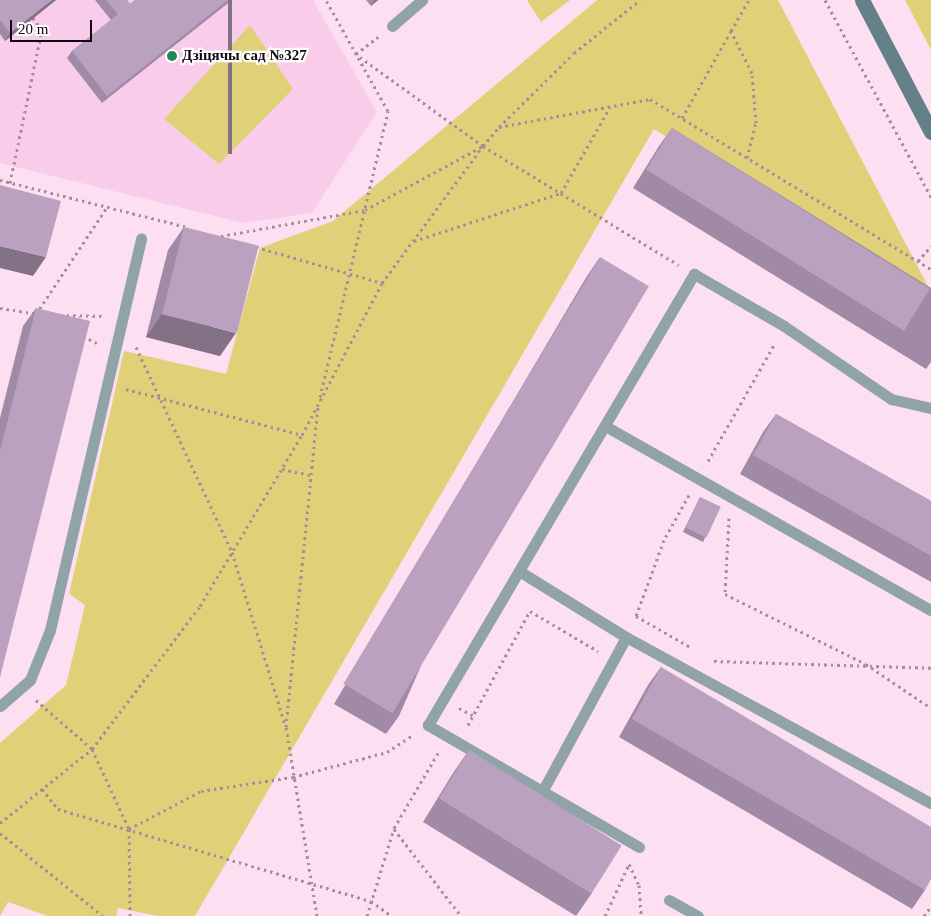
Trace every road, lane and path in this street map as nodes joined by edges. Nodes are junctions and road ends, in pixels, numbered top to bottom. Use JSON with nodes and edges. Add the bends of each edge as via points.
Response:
{"nodes":[{"id":1,"x":326,"y":0,"type":"edge"},
{"id":2,"x":422,"y":0,"type":"edge"},
{"id":3,"x":640,"y":0,"type":"edge"},
{"id":4,"x":749,"y":0,"type":"edge"},
{"id":5,"x":825,"y":0,"type":"edge"},
{"id":6,"x":862,"y":0,"type":"edge"},
{"id":7,"x":32,"y":18,"type":"edge"},
{"id":8,"x":392,"y":26,"type":"joint"},
{"id":9,"x":731,"y":31,"type":"junction"},
{"id":10,"x":356,"y":54,"type":"junction"},
{"id":11,"x":610,"y":106,"type":"junction"},
{"id":12,"x":682,"y":118,"type":"junction"},
{"id":13,"x":499,"y":127,"type":"junction"},
{"id":14,"x":931,"y":132,"type":"edge"},
{"id":15,"x":483,"y":146,"type":"junction"},
{"id":16,"x":747,"y":158,"type":"junction"},
{"id":17,"x":0,"y":180,"type":"edge"},
{"id":18,"x":10,"y":183,"type":"junction"},
{"id":19,"x":561,"y":193,"type":"junction"},
{"id":20,"x":931,"y":197,"type":"edge"},
{"id":21,"x":107,"y":207,"type":"junction"},
{"id":22,"x":365,"y":210,"type":"junction"},
{"id":23,"x":195,"y":230,"type":"edge"},
{"id":24,"x":212,"y":234,"type":"edge"},
{"id":25,"x":221,"y":236,"type":"junction"},
{"id":26,"x":141,"y":238,"type":"dead end"},
{"id":27,"x":237,"y":241,"type":"edge"},
{"id":28,"x":413,"y":241,"type":"junction"},
{"id":29,"x":252,"y":246,"type":"edge"},
{"id":30,"x":931,"y":246,"type":"edge"},
{"id":31,"x":918,"y":261,"type":"junction"},
{"id":32,"x":931,"y":269,"type":"edge"},
{"id":33,"x":349,"y":274,"type":"junction"},
{"id":34,"x":694,"y":274,"type":"junction"},
{"id":35,"x":382,"y":283,"type":"junction"},
{"id":36,"x":0,"y":308,"type":"edge"},
{"id":37,"x":36,"y":314,"type":"junction"},
{"id":38,"x":55,"y":314,"type":"edge"},
{"id":39,"x":45,"y":316,"type":"edge"},
{"id":40,"x":122,"y":317,"type":"junction"},
{"id":41,"x":784,"y":326,"type":"junction"},
{"id":42,"x":79,"y":334,"type":"edge"},
{"id":43,"x":114,"y":350,"type":"junction"},
{"id":44,"x":106,"y":384,"type":"junction"},
{"id":45,"x":160,"y":398,"type":"junction"},
{"id":46,"x":318,"y":404,"type":"junction"},
{"id":47,"x":931,"y":408,"type":"edge"},
{"id":48,"x":607,"y":428,"type":"junction"},
{"id":49,"x":302,"y":435,"type":"junction"},
{"id":50,"x":282,"y":469,"type":"junction"},
{"id":51,"x":311,"y":475,"type":"junction"},
{"id":52,"x":698,"y":478,"type":"junction"},
{"id":53,"x":730,"y":497,"type":"junction"},
{"id":54,"x":232,"y":552,"type":"junction"},
{"id":55,"x":519,"y":571,"type":"junction"},
{"id":56,"x":931,"y":610,"type":"edge"},
{"id":57,"x":626,"y":637,"type":"junction"},
{"id":58,"x":699,"y":652,"type":"dead end"},
{"id":59,"x":707,"y":656,"type":"dead end"},
{"id":60,"x":614,"y":660,"type":"junction"},
{"id":61,"x":866,"y":664,"type":"junction"},
{"id":62,"x":931,"y":668,"type":"edge"},
{"id":63,"x":22,"y":687,"type":"junction"},
{"id":64,"x":0,"y":706,"type":"edge"},
{"id":65,"x":931,"y":708,"type":"edge"},
{"id":66,"x":428,"y":725,"type":"junction"},
{"id":67,"x":286,"y":727,"type":"junction"},
{"id":68,"x":453,"y":738,"type":"junction"},
{"id":69,"x":92,"y":748,"type":"junction"},
{"id":70,"x":293,"y":776,"type":"junction"},
{"id":71,"x":42,"y":789,"type":"junction"},
{"id":72,"x":543,"y":790,"type":"junction"},
{"id":73,"x":931,"y":803,"type":"edge"},
{"id":74,"x":0,"y":824,"type":"edge"},
{"id":75,"x":394,"y":828,"type":"junction"},
{"id":76,"x":129,"y":829,"type":"junction"},
{"id":77,"x":0,"y":833,"type":"edge"},
{"id":78,"x":639,"y":847,"type":"joint"},
{"id":79,"x":629,"y":864,"type":"junction"},
{"id":80,"x":309,"y":884,"type":"junction"},
{"id":81,"x":371,"y":900,"type":"junction"},
{"id":82,"x":669,"y":900,"type":"dead end"},
{"id":83,"x":931,"y":906,"type":"edge"},
{"id":84,"x":103,"y":916,"type":"edge"},
{"id":85,"x":130,"y":916,"type":"edge"},
{"id":86,"x":317,"y":916,"type":"edge"},
{"id":87,"x":367,"y":916,"type":"edge"},
{"id":88,"x":392,"y":916,"type":"edge"},
{"id":89,"x":461,"y":916,"type":"edge"},
{"id":90,"x":605,"y":916,"type":"edge"},
{"id":91,"x":640,"y":916,"type":"edge"},
{"id":92,"x":698,"y":916,"type":"edge"},
{"id":93,"x":924,"y":916,"type":"edge"}],
"edges":[{"from":1,"to":10,"type":"path"},
{"from":2,"to":8,"type":"lane"},
{"from":3,"to":13,"type":"path","via":[[574,53]]},
{"from":4,"to":9,"type":"path"},
{"from":5,"to":20,"type":"path"},
{"from":6,"to":14,"type":"street"},
{"from":7,"to":18,"type":"path","via":[[42,30]]},
{"from":8,"to":10,"type":"path"},
{"from":9,"to":12,"type":"path"},
{"from":9,"to":16,"type":"path","via":[[752,73],[756,123]]},
{"from":10,"to":15,"type":"path"},
{"from":10,"to":22,"type":"path","via":[[388,111]]},
{"from":11,"to":12,"type":"path","via":[[650,99]]},
{"from":11,"to":13,"type":"path"},
{"from":11,"to":19,"type":"path"},
{"from":12,"to":16,"type":"path"},
{"from":13,"to":15,"type":"path"},
{"from":15,"to":19,"type":"path"},
{"from":15,"to":22,"type":"path"},
{"from":15,"to":28,"type":"path"},
{"from":16,"to":31,"type":"path"},
{"from":17,"to":18,"type":"path"},
{"from":18,"to":21,"type":"path"},
{"from":19,"to":28,"type":"path"},
{"from":19,"to":34,"type":"path"},
{"from":21,"to":23,"type":"path"},
{"from":21,"to":37,"type":"path"},
{"from":22,"to":25,"type":"path"},
{"from":22,"to":33,"type":"path"},
{"from":24,"to":25,"type":"path"},
{"from":25,"to":27,"type":"path"},
{"from":26,"to":40,"type":"lane"},
{"from":28,"to":35,"type":"path"},
{"from":29,"to":33,"type":"path"},
{"from":30,"to":31,"type":"path"},
{"from":31,"to":32,"type":"path"},
{"from":33,"to":35,"type":"path"},
{"from":33,"to":46,"type":"path"},
{"from":34,"to":41,"type":"lane"},
{"from":34,"to":48,"type":"lane"},
{"from":35,"to":46,"type":"path"},
{"from":36,"to":37,"type":"path"},
{"from":37,"to":39,"type":"path"},
{"from":38,"to":40,"type":"path"},
{"from":40,"to":43,"type":"lane"},
{"from":40,"to":45,"type":"path"},
{"from":41,"to":47,"type":"lane","via":[[892,398]]},
{"from":41,"to":52,"type":"path"},
{"from":42,"to":43,"type":"path"},
{"from":43,"to":44,"type":"lane"},
{"from":44,"to":45,"type":"path"},
{"from":44,"to":63,"type":"lane","via":[[50,630],[30,680]]},
{"from":45,"to":49,"type":"path"},
{"from":45,"to":54,"type":"path"},
{"from":46,"to":49,"type":"path"},
{"from":46,"to":51,"type":"path"},
{"from":48,"to":52,"type":"lane"},
{"from":48,"to":55,"type":"lane"},
{"from":49,"to":50,"type":"path"},
{"from":50,"to":51,"type":"path"},
{"from":50,"to":54,"type":"path"},
{"from":51,"to":67,"type":"path"},
{"from":52,"to":53,"type":"lane"},
{"from":52,"to":58,"type":"path","via":[[664,540],[636,616]]},
{"from":53,"to":56,"type":"lane"},
{"from":53,"to":61,"type":"path","via":[[725,594]]},
{"from":54,"to":67,"type":"path"},
{"from":54,"to":69,"type":"path","via":[[200,606]]},
{"from":55,"to":57,"type":"lane"},
{"from":55,"to":66,"type":"lane"},
{"from":57,"to":60,"type":"lane"},
{"from":57,"to":73,"type":"lane"},
{"from":59,"to":61,"type":"path","via":[[715,661]]},
{"from":60,"to":68,"type":"path","via":[[530,611]]},
{"from":60,"to":72,"type":"lane"},
{"from":61,"to":62,"type":"path"},
{"from":61,"to":65,"type":"path"},
{"from":63,"to":64,"type":"lane"},
{"from":63,"to":69,"type":"path"},
{"from":66,"to":68,"type":"lane"},
{"from":66,"to":70,"type":"path","via":[[387,752]]},
{"from":67,"to":70,"type":"path"},
{"from":68,"to":72,"type":"lane"},
{"from":68,"to":75,"type":"path"},
{"from":69,"to":71,"type":"path"},
{"from":69,"to":76,"type":"path"},
{"from":70,"to":76,"type":"path","via":[[201,791]]},
{"from":70,"to":80,"type":"path"},
{"from":71,"to":74,"type":"path"},
{"from":71,"to":76,"type":"path","via":[[58,809]]},
{"from":72,"to":78,"type":"lane"},
{"from":75,"to":81,"type":"path"},
{"from":75,"to":89,"type":"path"},
{"from":76,"to":80,"type":"path"},
{"from":76,"to":85,"type":"path"},
{"from":77,"to":84,"type":"path"},
{"from":78,"to":79,"type":"path"},
{"from":79,"to":90,"type":"path"},
{"from":79,"to":91,"type":"path","via":[[639,885]]},
{"from":80,"to":81,"type":"path"},
{"from":80,"to":86,"type":"path"},
{"from":81,"to":87,"type":"path"},
{"from":81,"to":88,"type":"path"},
{"from":82,"to":92,"type":"lane"},
{"from":83,"to":93,"type":"path"}]}
